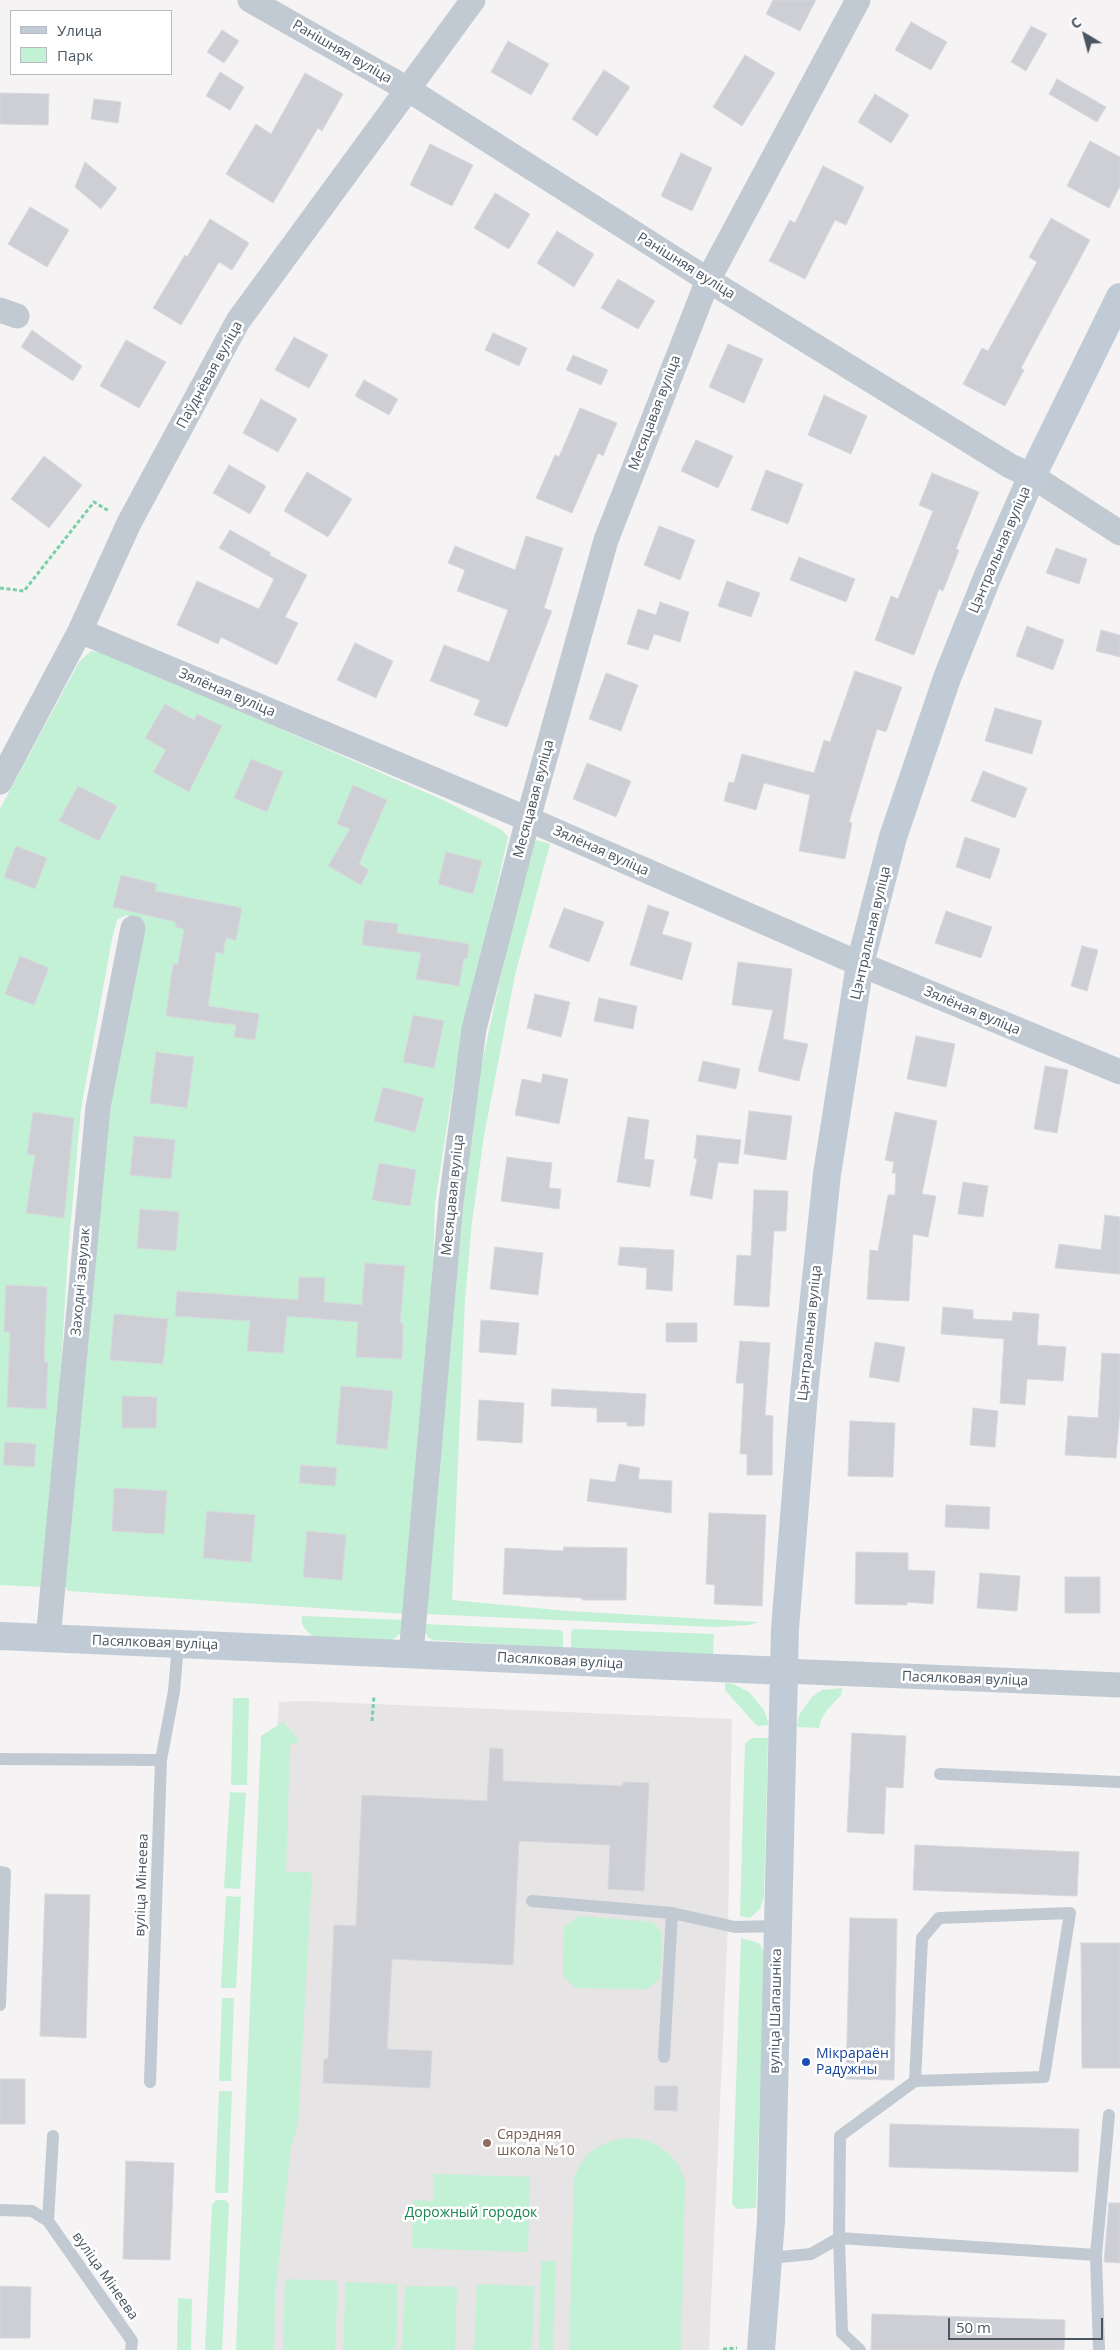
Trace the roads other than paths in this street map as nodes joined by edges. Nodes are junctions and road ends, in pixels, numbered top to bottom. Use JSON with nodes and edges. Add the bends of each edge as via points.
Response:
{"nodes":[{"id":1,"x":250,"y":0,"type":"edge"},
{"id":2,"x":473,"y":0,"type":"edge"},
{"id":3,"x":858,"y":0,"type":"edge"},
{"id":4,"x":409,"y":90,"type":"junction"},
{"id":5,"x":708,"y":280,"type":"junction"},
{"id":6,"x":1120,"y":297,"type":"edge"},
{"id":7,"x":1032,"y":476,"type":"junction"},
{"id":8,"x":1120,"y":534,"type":"edge"},
{"id":9,"x":80,"y":631,"type":"junction"},
{"id":10,"x":0,"y":782,"type":"edge"},
{"id":11,"x":528,"y":819,"type":"junction"},
{"id":12,"x":133,"y":928,"type":"dead end"},
{"id":13,"x":860,"y":964,"type":"junction"},
{"id":14,"x":1120,"y":1072,"type":"edge"},
{"id":15,"x":0,"y":1636,"type":"edge"},
{"id":16,"x":48,"y":1639,"type":"junction"},
{"id":17,"x":178,"y":1645,"type":"junction"},
{"id":18,"x":411,"y":1654,"type":"junction"},
{"id":19,"x":784,"y":1671,"type":"junction"},
{"id":20,"x":1120,"y":1685,"type":"edge"},
{"id":21,"x":0,"y":1760,"type":"edge"},
{"id":22,"x":161,"y":1760,"type":"junction"},
{"id":23,"x":940,"y":1774,"type":"dead end"},
{"id":24,"x":1120,"y":1782,"type":"edge"},
{"id":25,"x":0,"y":1872,"type":"edge"},
{"id":26,"x":532,"y":1901,"type":"dead end"},
{"id":27,"x":672,"y":1914,"type":"junction"},
{"id":28,"x":778,"y":1926,"type":"junction"},
{"id":29,"x":0,"y":2005,"type":"edge"},
{"id":30,"x":664,"y":2057,"type":"dead end"},
{"id":31,"x":915,"y":2081,"type":"junction"},
{"id":32,"x":150,"y":2082,"type":"dead end"},
{"id":33,"x":1109,"y":2115,"type":"dead end"},
{"id":34,"x":53,"y":2136,"type":"dead end"},
{"id":35,"x":0,"y":2210,"type":"edge"},
{"id":36,"x":48,"y":2221,"type":"junction"},
{"id":37,"x":840,"y":2238,"type":"junction"},
{"id":38,"x":1096,"y":2255,"type":"junction"},
{"id":39,"x":769,"y":2258,"type":"junction"},
{"id":40,"x":131,"y":2350,"type":"edge"},
{"id":41,"x":761,"y":2350,"type":"edge"},
{"id":42,"x":860,"y":2350,"type":"edge"},
{"id":43,"x":1099,"y":2350,"type":"edge"}],
"edges":[{"from":1,"to":4,"type":"street","name":"Ранішняя вуліца"},
{"from":2,"to":4,"type":"street","name":"Паўднёвая вуліца"},
{"from":3,"to":5,"type":"street","name":"Месяцавая вуліца"},
{"from":4,"to":5,"type":"street","name":"Ранішняя вуліца"},
{"from":4,"to":9,"type":"street","name":"Паўднёвая вуліца","via":[[238,322],[129,522]]},
{"from":5,"to":7,"type":"street","name":"Ранішняя вуліца","via":[[1010,466]]},
{"from":5,"to":11,"type":"street","name":"Месяцавая вуліца","via":[[606,540]]},
{"from":6,"to":7,"type":"street","name":"Цэнтральная вуліца"},
{"from":7,"to":8,"type":"street","name":"Ранішняя вуліца"},
{"from":7,"to":13,"type":"street","name":"Цэнтральная вуліца","via":[[987,578],[926,737],[893,838]]},
{"from":9,"to":10,"type":"street","name":"Паўднёвая вуліца"},
{"from":9,"to":11,"type":"street","name":"Зялёная вуліца"},
{"from":11,"to":13,"type":"street","name":"Зялёная вуліца"},
{"from":11,"to":18,"type":"street","name":"Месяцавая вуліца","via":[[474,1029],[451,1202]]},
{"from":12,"to":16,"type":"street","name":"Заходні завулак","via":[[98,1107]]},
{"from":13,"to":14,"type":"street","name":"Зялёная вуліца"},
{"from":13,"to":19,"type":"street","name":"Цэнтральная вуліца","via":[[827,1174],[804,1393]]},
{"from":15,"to":16,"type":"street","name":"Пасялковая вуліца"},
{"from":16,"to":17,"type":"street","name":"Пасялковая вуліца"},
{"from":17,"to":18,"type":"street","name":"Пасялковая вуліца"},
{"from":17,"to":22,"type":"lane","name":"вуліца Мінеева","via":[[174,1691]]},
{"from":18,"to":19,"type":"street","name":"Пасялковая вуліца"},
{"from":19,"to":20,"type":"street","name":"Пасялковая вуліца"},
{"from":19,"to":28,"type":"street","name":"вуліца Шапашніка"},
{"from":21,"to":22,"type":"lane"},
{"from":22,"to":32,"type":"lane","name":"вуліца Мінеева"},
{"from":23,"to":24,"type":"lane"},
{"from":25,"to":29,"type":"lane","via":[[5,1873]]},
{"from":26,"to":27,"type":"lane"},
{"from":27,"to":28,"type":"lane","via":[[735,1927]]},
{"from":27,"to":30,"type":"lane"},
{"from":28,"to":39,"type":"street","name":"вуліца Шапашніка"},
{"from":31,"to":31,"type":"lane","via":[[1044,2077],[1070,1913],[939,1918],[922,1938]]},
{"from":31,"to":37,"type":"lane","via":[[840,2136]]},
{"from":33,"to":38,"type":"lane"},
{"from":34,"to":36,"type":"lane"},
{"from":35,"to":36,"type":"lane","via":[[32,2211]]},
{"from":36,"to":40,"type":"lane","name":"вуліца Мінеева","via":[[132,2341]]},
{"from":37,"to":38,"type":"lane"},
{"from":37,"to":39,"type":"lane","via":[[811,2254]]},
{"from":37,"to":42,"type":"lane","via":[[842,2333]]},
{"from":38,"to":43,"type":"lane"},
{"from":39,"to":41,"type":"street","name":"вуліца Шапашніка"}]}
